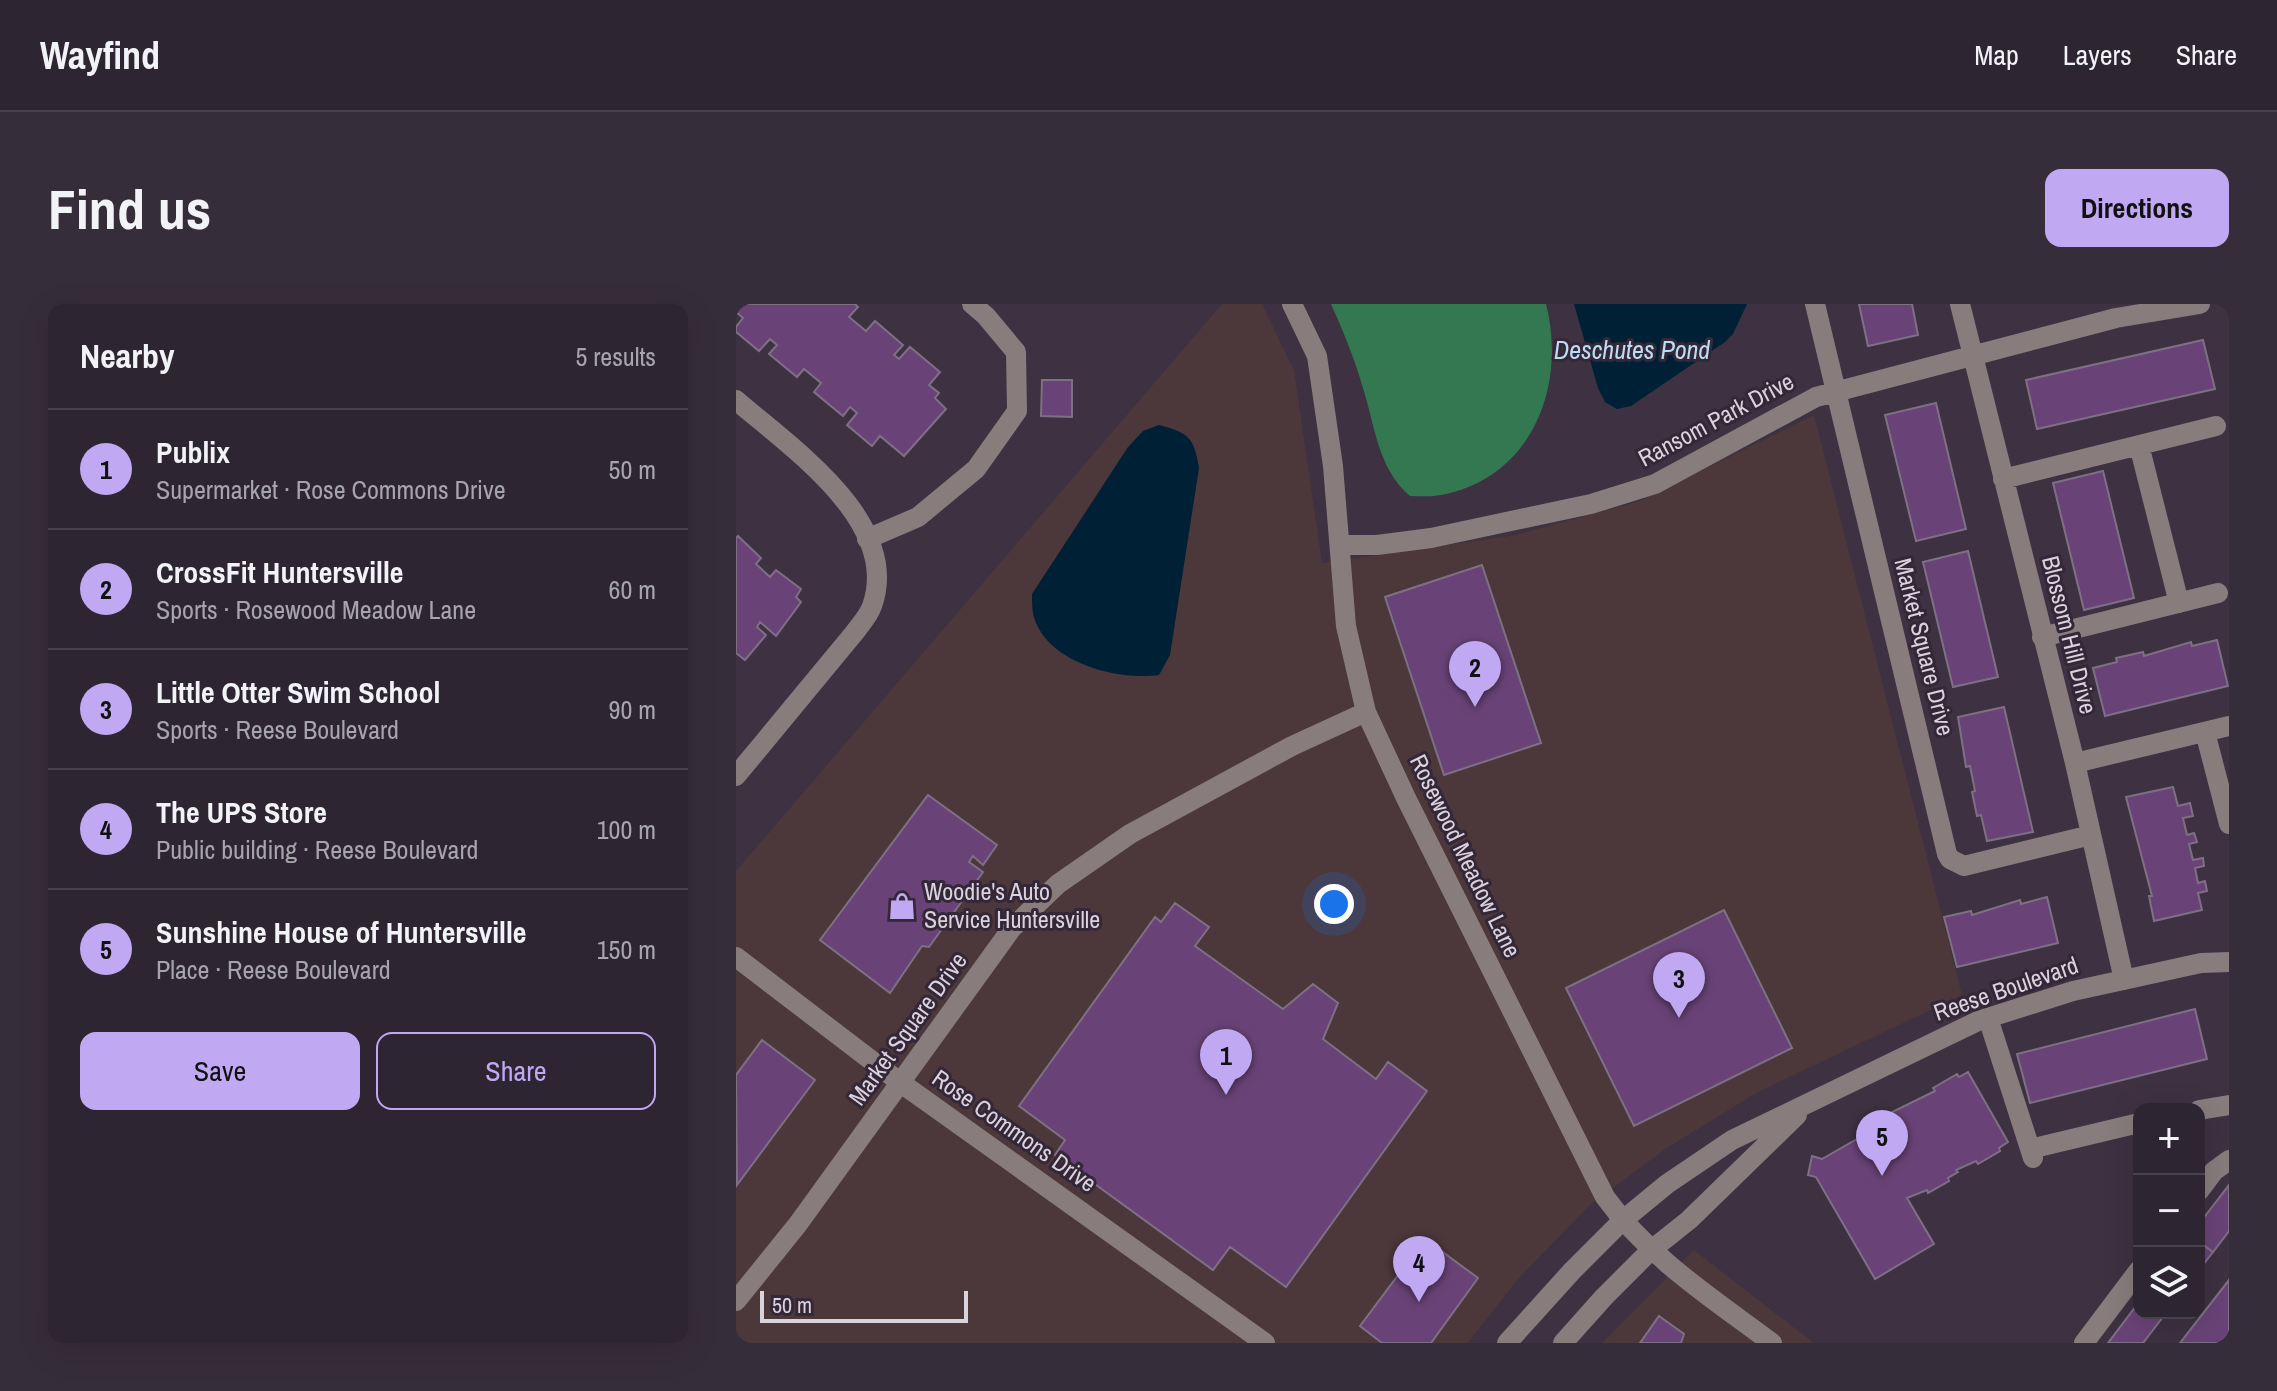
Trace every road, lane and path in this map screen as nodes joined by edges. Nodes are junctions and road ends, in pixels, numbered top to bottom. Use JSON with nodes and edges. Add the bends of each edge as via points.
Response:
{"nodes":[{"id":1,"x":972,"y":304,"type":"edge"},
{"id":2,"x":1292,"y":304,"type":"edge"},
{"id":3,"x":1815,"y":304,"type":"edge"},
{"id":4,"x":1960,"y":304,"type":"edge"},
{"id":5,"x":2200,"y":304,"type":"edge"},
{"id":6,"x":1973,"y":357,"type":"junction"},
{"id":7,"x":1835,"y":392,"type":"junction"},
{"id":8,"x":736,"y":400,"type":"edge"},
{"id":9,"x":2216,"y":426,"type":"dead end"},
{"id":10,"x":2139,"y":445,"type":"junction"},
{"id":11,"x":2003,"y":479,"type":"junction"},
{"id":12,"x":867,"y":539,"type":"junction"},
{"id":13,"x":1340,"y":545,"type":"junction"},
{"id":14,"x":2218,"y":593,"type":"dead end"},
{"id":15,"x":2179,"y":603,"type":"junction"},
{"id":16,"x":2042,"y":637,"type":"junction"},
{"id":17,"x":1366,"y":712,"type":"junction"},
{"id":18,"x":2229,"y":726,"type":"edge"},
{"id":19,"x":2205,"y":732,"type":"junction"},
{"id":20,"x":2075,"y":763,"type":"junction"},
{"id":21,"x":736,"y":776,"type":"edge"},
{"id":22,"x":2229,"y":824,"type":"edge"},
{"id":23,"x":2091,"y":835,"type":"junction"},
{"id":24,"x":736,"y":957,"type":"edge"},
{"id":25,"x":2229,"y":962,"type":"edge"},
{"id":26,"x":2124,"y":980,"type":"junction"},
{"id":27,"x":1988,"y":1018,"type":"junction"},
{"id":28,"x":901,"y":1083,"type":"junction"},
{"id":29,"x":1811,"y":1101,"type":"junction"},
{"id":30,"x":2229,"y":1105,"type":"edge"},
{"id":31,"x":2205,"y":1109,"type":"edge"},
{"id":32,"x":2133,"y":1125,"type":"edge"},
{"id":33,"x":2229,"y":1160,"type":"edge"},
{"id":34,"x":2205,"y":1183,"type":"edge"},
{"id":35,"x":1622,"y":1221,"type":"junction"},
{"id":36,"x":1650,"y":1251,"type":"junction"},
{"id":37,"x":2133,"y":1278,"type":"edge"},
{"id":38,"x":736,"y":1301,"type":"edge"},
{"id":39,"x":1265,"y":1343,"type":"edge"},
{"id":40,"x":1507,"y":1343,"type":"edge"},
{"id":41,"x":1563,"y":1343,"type":"edge"},
{"id":42,"x":1772,"y":1343,"type":"edge"},
{"id":43,"x":2084,"y":1343,"type":"edge"}],
"edges":[{"from":1,"to":12,"type":"street","via":[[1016,352],[1017,411],[976,469],[918,517]]},
{"from":2,"to":13,"type":"street","name":"Rosewood Meadow Lane","via":[[1317,356]]},
{"from":3,"to":7,"type":"street","name":"Market Square Drive"},
{"from":4,"to":6,"type":"street","name":"Blossom Hill Drive"},
{"from":5,"to":6,"type":"street","name":"Ransom Park Drive","via":[[2116,318]]},
{"from":6,"to":7,"type":"street","name":"Ransom Park Drive"},
{"from":6,"to":11,"type":"street","name":"Blossom Hill Drive"},
{"from":7,"to":13,"type":"street","name":"Ransom Park Drive","via":[[1816,397],[1655,484],[1591,504],[1431,538]]},
{"from":7,"to":23,"type":"street","name":"Market Square Drive","via":[[1947,854],[1964,866]]},
{"from":8,"to":12,"type":"street","via":[[834,485]]},
{"from":9,"to":10,"type":"street"},
{"from":10,"to":11,"type":"street"},
{"from":10,"to":15,"type":"street"},
{"from":11,"to":16,"type":"street","name":"Blossom Hill Drive"},
{"from":12,"to":21,"type":"street","via":[[876,562],[872,608]]},
{"from":13,"to":17,"type":"street","name":"Rosewood Meadow Lane","via":[[1346,626]]},
{"from":14,"to":15,"type":"street"},
{"from":15,"to":16,"type":"street"},
{"from":16,"to":20,"type":"street","name":"Blossom Hill Drive"},
{"from":17,"to":28,"type":"street","name":"Market Square Drive","via":[[1130,834],[1058,884],[1012,928]]},
{"from":17,"to":35,"type":"street","name":"Rosewood Meadow Lane","via":[[1588,1167]]},
{"from":18,"to":19,"type":"street"},
{"from":19,"to":20,"type":"street"},
{"from":19,"to":22,"type":"street"},
{"from":20,"to":23,"type":"street","name":"Blossom Hill Drive"},
{"from":23,"to":26,"type":"street","name":"Blossom Hill Drive"},
{"from":24,"to":28,"type":"street","name":"Rose Commons Drive"},
{"from":25,"to":26,"type":"street","name":"Reese Boulevard"},
{"from":26,"to":27,"type":"street","name":"Reese Boulevard"},
{"from":27,"to":29,"type":"street","name":"Reese Boulevard"},
{"from":27,"to":32,"type":"street","via":[[2032,1154]]},
{"from":28,"to":38,"type":"street","name":"Market Square Drive"},
{"from":28,"to":39,"type":"street","name":"Rose Commons Drive"},
{"from":29,"to":35,"type":"street","name":"Reese Boulevard","via":[[1732,1140]]},
{"from":29,"to":36,"type":"street","name":"Reese Boulevard"},
{"from":30,"to":31,"type":"street"},
{"from":33,"to":34,"type":"street"},
{"from":35,"to":36,"type":"street","name":"Rosewood Meadow Lane"},
{"from":35,"to":40,"type":"street","name":"Reese Boulevard"},
{"from":36,"to":41,"type":"street","name":"Reese Boulevard"},
{"from":36,"to":42,"type":"street","name":"Rosewood Meadow Lane"},
{"from":37,"to":43,"type":"street"}]}
